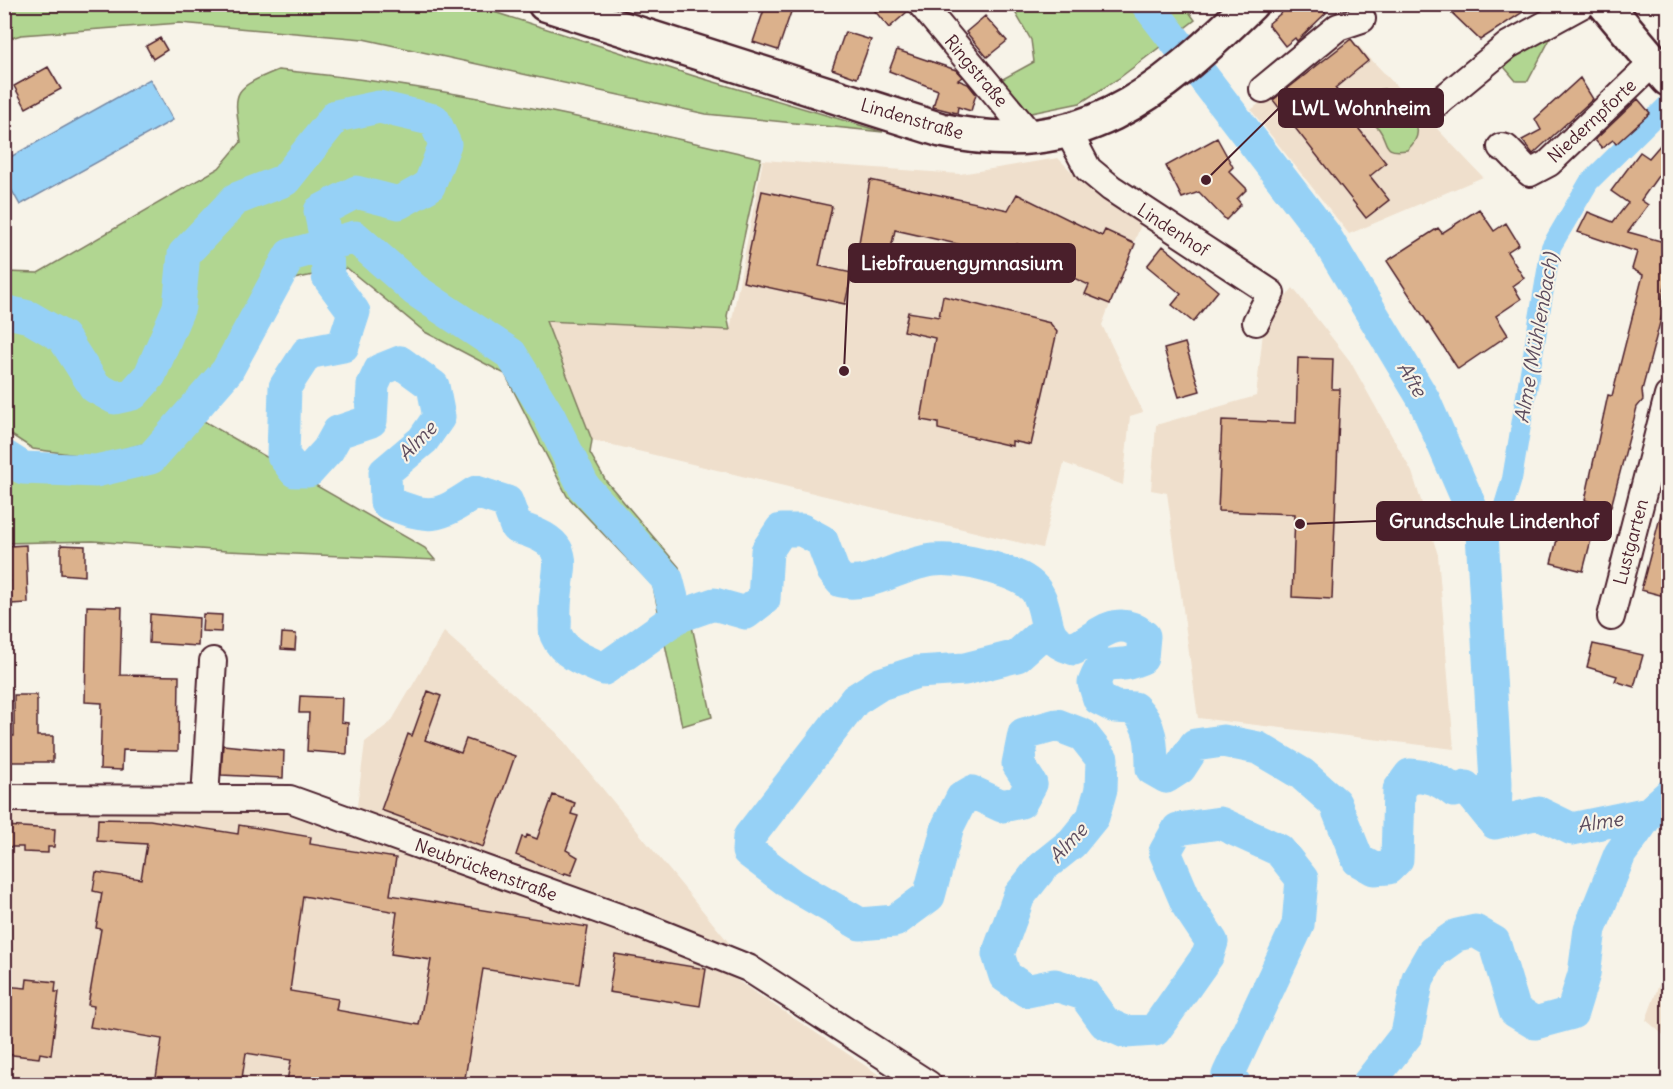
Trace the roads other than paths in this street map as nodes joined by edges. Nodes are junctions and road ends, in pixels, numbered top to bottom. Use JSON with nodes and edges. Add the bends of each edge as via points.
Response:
{"nodes":[{"id":1,"x":545,"y":4,"type":"edge"},
{"id":2,"x":921,"y":4,"type":"edge"},
{"id":3,"x":1251,"y":4,"type":"edge"},
{"id":4,"x":1583,"y":4,"type":"edge"},
{"id":5,"x":1605,"y":4,"type":"edge"},
{"id":6,"x":1362,"y":19,"type":"dead end"},
{"id":7,"x":1661,"y":71,"type":"edge"},
{"id":8,"x":1263,"y":89,"type":"dead end"},
{"id":9,"x":1439,"y":102,"type":"dead end"},
{"id":10,"x":1068,"y":131,"type":"junction"},
{"id":11,"x":1032,"y":137,"type":"junction"},
{"id":12,"x":1501,"y":147,"type":"dead end"},
{"id":13,"x":1256,"y":322,"type":"dead end"},
{"id":14,"x":1668,"y":396,"type":"edge"},
{"id":15,"x":1611,"y":617,"type":"dead end"},
{"id":16,"x":213,"y":661,"type":"dead end"},
{"id":17,"x":4,"y":798,"type":"edge"},
{"id":18,"x":205,"y":799,"type":"junction"},
{"id":19,"x":928,"y":1084,"type":"edge"}],
"edges":[{"from":1,"to":11,"type":"main road","name":"Lindenstraße","via":[[941,130],[1000,139]]},
{"from":2,"to":11,"type":"street","name":"Ringstraße"},
{"from":3,"to":10,"type":"main road","name":"Lindenstraße","via":[[1158,89],[1102,119]]},
{"from":4,"to":9,"type":"street","via":[[1508,45]]},
{"from":5,"to":7,"type":"main road"},
{"from":6,"to":8,"type":"street","via":[[1338,27]]},
{"from":7,"to":12,"type":"street","name":"Niedernpforte","via":[[1549,163],[1530,173],[1506,147]]},
{"from":10,"to":11,"type":"main road","name":"Lindenstraße"},
{"from":10,"to":13,"type":"street","name":"Lindenhof","via":[[1088,169],[1111,188],[1271,293]]},
{"from":14,"to":15,"type":"street","name":"Lustgarten"},
{"from":16,"to":18,"type":"street"},
{"from":17,"to":18,"type":"street","name":"Neubrückenstraße"},
{"from":18,"to":19,"type":"street","name":"Neubrückenstraße","via":[[290,799],[638,924],[748,968]]}]}
